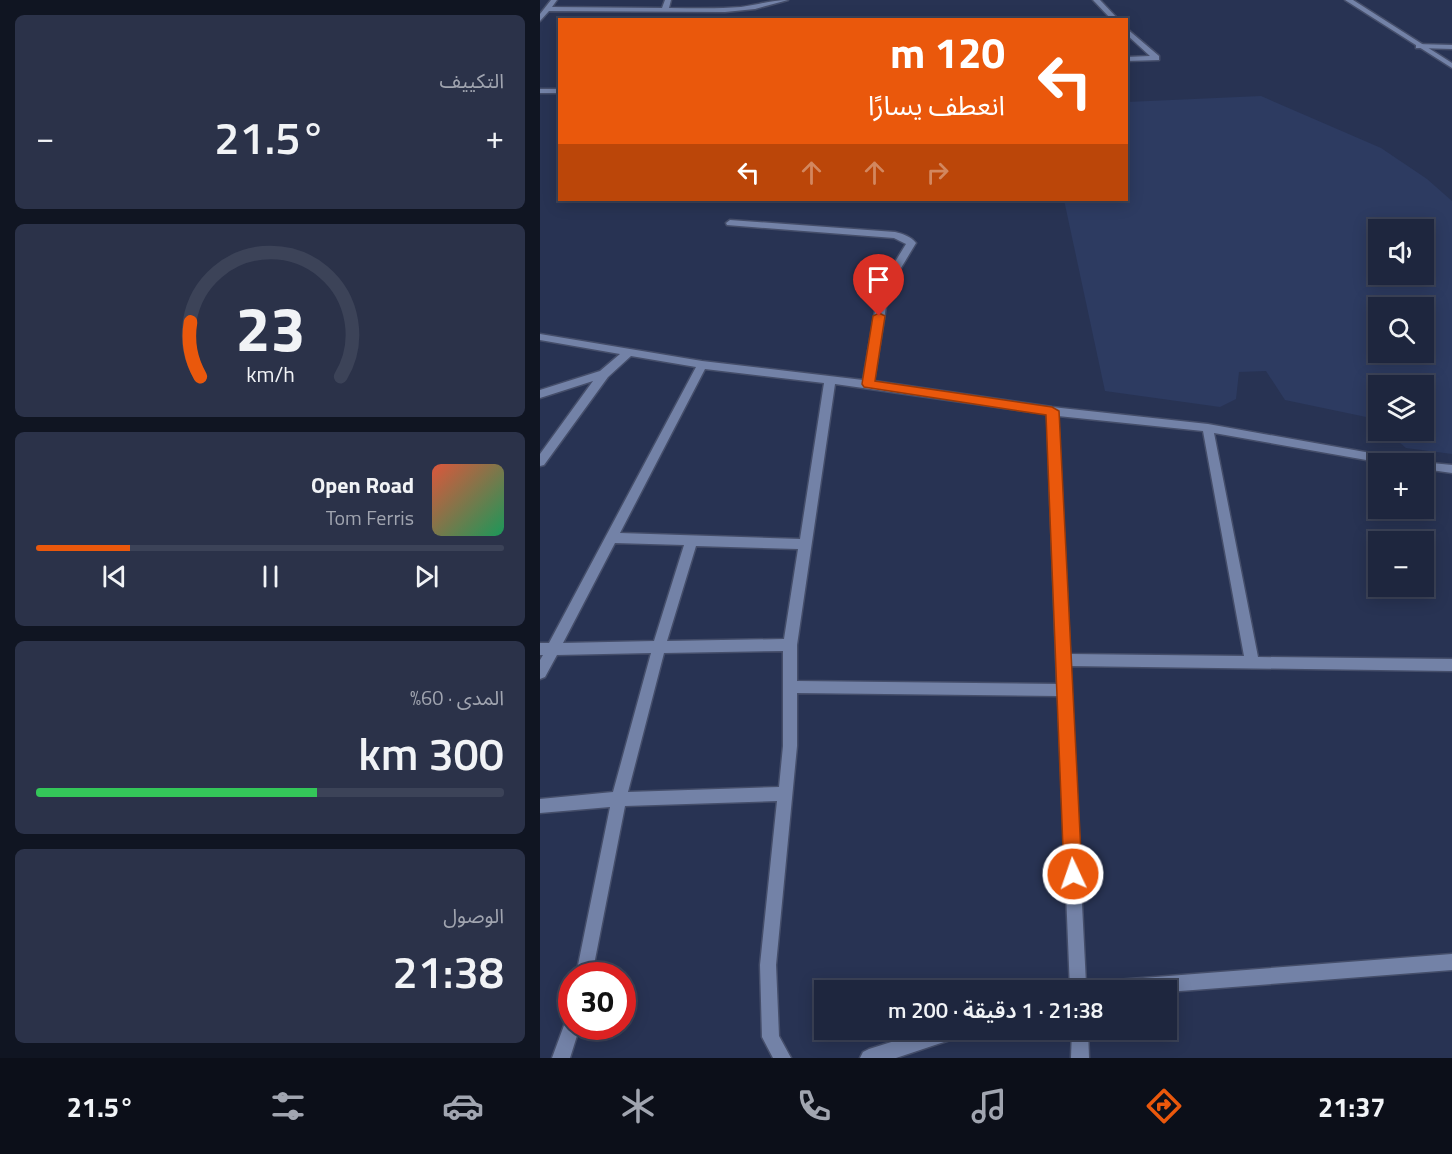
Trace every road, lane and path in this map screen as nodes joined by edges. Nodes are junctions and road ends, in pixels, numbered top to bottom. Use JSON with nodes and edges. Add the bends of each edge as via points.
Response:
{"nodes":[{"id":1,"x":554,"y":0,"type":"edge"},
{"id":2,"x":668,"y":0,"type":"edge"},
{"id":3,"x":785,"y":0,"type":"edge"},
{"id":4,"x":1096,"y":0,"type":"edge"},
{"id":5,"x":1348,"y":0,"type":"edge"},
{"id":6,"x":548,"y":9,"type":"junction"},
{"id":7,"x":665,"y":10,"type":"junction"},
{"id":8,"x":1114,"y":18,"type":"edge"},
{"id":9,"x":540,"y":19,"type":"edge"},
{"id":10,"x":1128,"y":32,"type":"edge"},
{"id":11,"x":1419,"y":46,"type":"junction"},
{"id":12,"x":1452,"y":47,"type":"edge"},
{"id":13,"x":1128,"y":59,"type":"edge"},
{"id":14,"x":1452,"y":66,"type":"edge"},
{"id":15,"x":540,"y":91,"type":"edge"},
{"id":16,"x":558,"y":91,"type":"edge"},
{"id":17,"x":730,"y":223,"type":"dead end"},
{"id":18,"x":540,"y":337,"type":"edge"},
{"id":19,"x":629,"y":352,"type":"junction"},
{"id":20,"x":702,"y":364,"type":"junction"},
{"id":21,"x":604,"y":375,"type":"junction"},
{"id":22,"x":830,"y":380,"type":"junction"},
{"id":23,"x":868,"y":384,"type":"junction"},
{"id":24,"x":540,"y":394,"type":"edge"},
{"id":25,"x":1052,"y":411,"type":"junction"},
{"id":26,"x":1208,"y":428,"type":"junction"},
{"id":27,"x":1368,"y":456,"type":"edge"},
{"id":28,"x":540,"y":462,"type":"edge"},
{"id":29,"x":1434,"y":467,"type":"edge"},
{"id":30,"x":1452,"y":470,"type":"edge"},
{"id":31,"x":610,"y":538,"type":"junction"},
{"id":32,"x":692,"y":540,"type":"junction"},
{"id":33,"x":806,"y":544,"type":"junction"},
{"id":34,"x":790,"y":645,"type":"junction"},
{"id":35,"x":658,"y":648,"type":"junction"},
{"id":36,"x":546,"y":649,"type":"edge"},
{"id":37,"x":1062,"y":660,"type":"junction"},
{"id":38,"x":1252,"y":662,"type":"junction"},
{"id":39,"x":1452,"y":665,"type":"edge"},
{"id":40,"x":540,"y":673,"type":"edge"},
{"id":41,"x":789,"y":687,"type":"junction"},
{"id":42,"x":1064,"y":690,"type":"junction"},
{"id":43,"x":785,"y":794,"type":"junction"},
{"id":44,"x":619,"y":800,"type":"junction"},
{"id":45,"x":540,"y":806,"type":"edge"},
{"id":46,"x":587,"y":962,"type":"edge"},
{"id":47,"x":1452,"y":962,"type":"edge"},
{"id":48,"x":1078,"y":980,"type":"edge"},
{"id":49,"x":1177,"y":983,"type":"edge"},
{"id":50,"x":567,"y":1040,"type":"edge"},
{"id":51,"x":925,"y":1040,"type":"edge"},
{"id":52,"x":1080,"y":1040,"type":"edge"},
{"id":53,"x":561,"y":1058,"type":"edge"},
{"id":54,"x":782,"y":1058,"type":"edge"},
{"id":55,"x":869,"y":1058,"type":"edge"},
{"id":56,"x":1080,"y":1058,"type":"edge"}],
"edges":[{"from":1,"to":6,"type":"street"},
{"from":2,"to":7,"type":"street"},
{"from":3,"to":7,"type":"street","via":[[761,8]]},
{"from":4,"to":8,"type":"street"},
{"from":5,"to":11,"type":"street"},
{"from":6,"to":7,"type":"street"},
{"from":6,"to":9,"type":"street"},
{"from":10,"to":13,"type":"street","via":[[1156,58]]},
{"from":11,"to":12,"type":"street"},
{"from":11,"to":14,"type":"street"},
{"from":15,"to":16,"type":"street"},
{"from":17,"to":23,"type":"street","via":[[895,234],[910,243],[885,288]]},
{"from":18,"to":19,"type":"street"},
{"from":19,"to":20,"type":"street"},
{"from":19,"to":21,"type":"street"},
{"from":20,"to":22,"type":"street"},
{"from":20,"to":31,"type":"street"},
{"from":21,"to":24,"type":"street"},
{"from":21,"to":28,"type":"street"},
{"from":22,"to":23,"type":"street"},
{"from":22,"to":33,"type":"street"},
{"from":23,"to":25,"type":"street"},
{"from":25,"to":26,"type":"street"},
{"from":25,"to":37,"type":"street"},
{"from":26,"to":27,"type":"street"},
{"from":26,"to":38,"type":"street"},
{"from":29,"to":30,"type":"street"},
{"from":31,"to":32,"type":"street"},
{"from":31,"to":36,"type":"street"},
{"from":32,"to":33,"type":"street"},
{"from":32,"to":35,"type":"street"},
{"from":33,"to":34,"type":"street"},
{"from":34,"to":35,"type":"street"},
{"from":34,"to":41,"type":"street"},
{"from":35,"to":36,"type":"street"},
{"from":35,"to":44,"type":"street"},
{"from":36,"to":40,"type":"street"},
{"from":37,"to":38,"type":"street"},
{"from":37,"to":42,"type":"street"},
{"from":38,"to":39,"type":"street"},
{"from":41,"to":42,"type":"street"},
{"from":41,"to":43,"type":"street","via":[[790,746]]},
{"from":42,"to":48,"type":"street"},
{"from":43,"to":44,"type":"street"},
{"from":43,"to":54,"type":"street","via":[[768,965],[771,1037]]},
{"from":44,"to":45,"type":"street"},
{"from":44,"to":46,"type":"street"},
{"from":47,"to":49,"type":"street"},
{"from":50,"to":53,"type":"street"},
{"from":51,"to":55,"type":"street"},
{"from":52,"to":56,"type":"street"}]}
